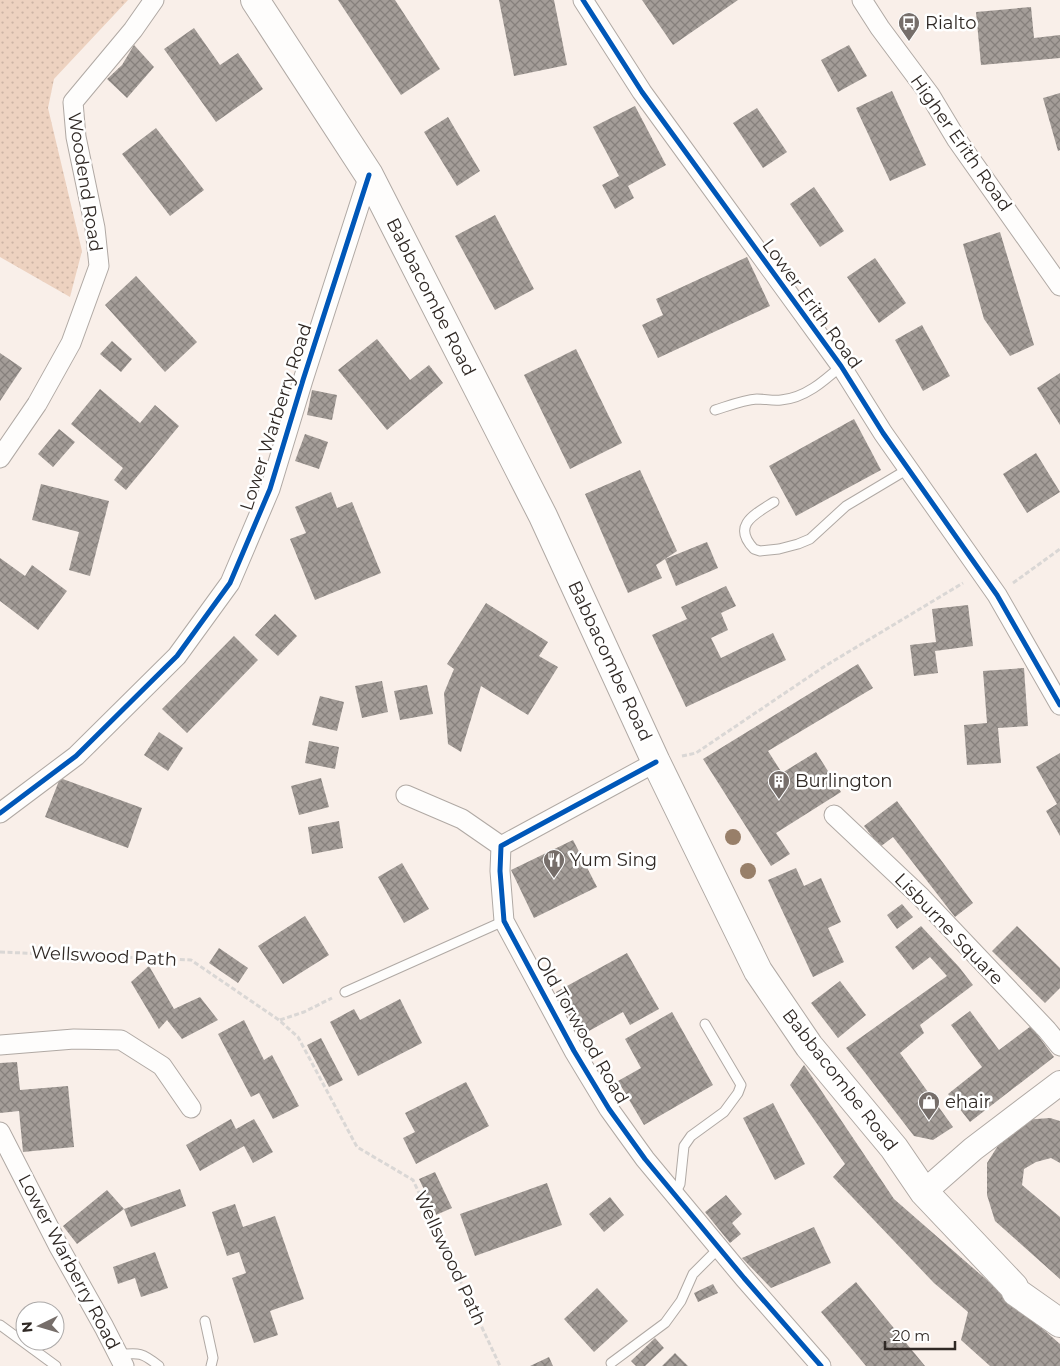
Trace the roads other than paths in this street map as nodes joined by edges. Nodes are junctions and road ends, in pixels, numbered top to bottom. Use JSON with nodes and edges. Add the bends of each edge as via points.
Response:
{"nodes":[{"id":1,"x":154,"y":0,"type":"edge"},
{"id":2,"x":255,"y":0,"type":"edge"},
{"id":3,"x":583,"y":0,"type":"edge"},
{"id":4,"x":862,"y":0,"type":"edge"},
{"id":5,"x":369,"y":175,"type":"junction"},
{"id":6,"x":1060,"y":286,"type":"edge"},
{"id":7,"x":841,"y":366,"type":"junction"},
{"id":8,"x":715,"y":410,"type":"dead end"},
{"id":9,"x":3,"y":448,"type":"edge"},
{"id":10,"x":908,"y":469,"type":"junction"},
{"id":11,"x":774,"y":502,"type":"dead end"},
{"id":12,"x":1060,"y":705,"type":"edge"},
{"id":13,"x":656,"y":762,"type":"junction"},
{"id":14,"x":406,"y":795,"type":"dead end"},
{"id":15,"x":0,"y":813,"type":"edge"},
{"id":16,"x":834,"y":815,"type":"dead end"},
{"id":17,"x":500,"y":846,"type":"junction"},
{"id":18,"x":504,"y":921,"type":"junction"},
{"id":19,"x":345,"y":992,"type":"road end"},
{"id":20,"x":705,"y":1024,"type":"dead end"},
{"id":21,"x":0,"y":1045,"type":"edge"},
{"id":22,"x":1060,"y":1046,"type":"edge"},
{"id":23,"x":1059,"y":1087,"type":"edge"},
{"id":24,"x":191,"y":1108,"type":"dead end"},
{"id":25,"x":0,"y":1132,"type":"edge"},
{"id":26,"x":924,"y":1192,"type":"junction"},
{"id":27,"x":675,"y":1195,"type":"junction"},
{"id":28,"x":719,"y":1248,"type":"junction"},
{"id":29,"x":205,"y":1321,"type":"dead end"},
{"id":30,"x":1060,"y":1323,"type":"edge"},
{"id":31,"x":0,"y":1325,"type":"edge"},
{"id":32,"x":121,"y":1360,"type":"edge"},
{"id":33,"x":611,"y":1363,"type":"dead end"},
{"id":34,"x":56,"y":1366,"type":"edge"},
{"id":35,"x":160,"y":1366,"type":"edge"},
{"id":36,"x":211,"y":1366,"type":"edge"},
{"id":37,"x":821,"y":1366,"type":"edge"}],
"edges":[{"from":1,"to":9,"type":"street","name":"Woodend Road","via":[[72,102],[99,266],[71,343],[37,404]]},
{"from":2,"to":5,"type":"main road","name":"Babbacombe Road"},
{"from":3,"to":7,"type":"street","name":"Lower Erith Road","via":[[642,92]]},
{"from":4,"to":6,"type":"street","name":"Higher Erith Road"},
{"from":5,"to":13,"type":"main road","name":"Babbacombe Road","via":[[543,516]]},
{"from":5,"to":15,"type":"street","name":"Lower Warberry Road","via":[[270,489],[230,583],[177,656],[76,756]]},
{"from":7,"to":8,"type":"lane","via":[[798,396],[781,400],[756,399]]},
{"from":7,"to":10,"type":"street","name":"Lower Erith Road"},
{"from":10,"to":11,"type":"lane","via":[[846,506],[810,539],[779,549],[754,549],[744,531],[746,523],[751,516]]},
{"from":10,"to":12,"type":"street","name":"Lower Erith Road","via":[[997,595]]},
{"from":13,"to":17,"type":"street"},
{"from":13,"to":26,"type":"main road","name":"Babbacombe Road","via":[[758,971],[809,1046],[894,1148]]},
{"from":14,"to":17,"type":"street","via":[[462,819]]},
{"from":16,"to":22,"type":"street","name":"Lisburne Square","via":[[921,897]]},
{"from":17,"to":18,"type":"street","name":"Old Torwood Road"},
{"from":18,"to":19,"type":"lane"},
{"from":18,"to":27,"type":"street","name":"Old Torwood Road","via":[[609,1109]]},
{"from":20,"to":27,"type":"lane","via":[[741,1085],[724,1112],[691,1136],[684,1146],[680,1184]]},
{"from":21,"to":24,"type":"street","via":[[74,1038],[121,1040],[162,1066]]},
{"from":23,"to":26,"type":"street","via":[[973,1150]]},
{"from":25,"to":32,"type":"street","name":"Lower Warberry Road"},
{"from":26,"to":30,"type":"main road","name":"Babbacombe Road","via":[[1016,1292]]},
{"from":27,"to":28,"type":"street","name":"Old Torwood Road"},
{"from":28,"to":33,"type":"lane","via":[[693,1274],[681,1301],[665,1322]]},
{"from":28,"to":37,"type":"street","name":"Old Torwood Road"},
{"from":29,"to":36,"type":"lane","via":[[213,1358]]},
{"from":31,"to":34,"type":"lane"},
{"from":32,"to":35,"type":"lane","via":[[137,1352]]}]}
